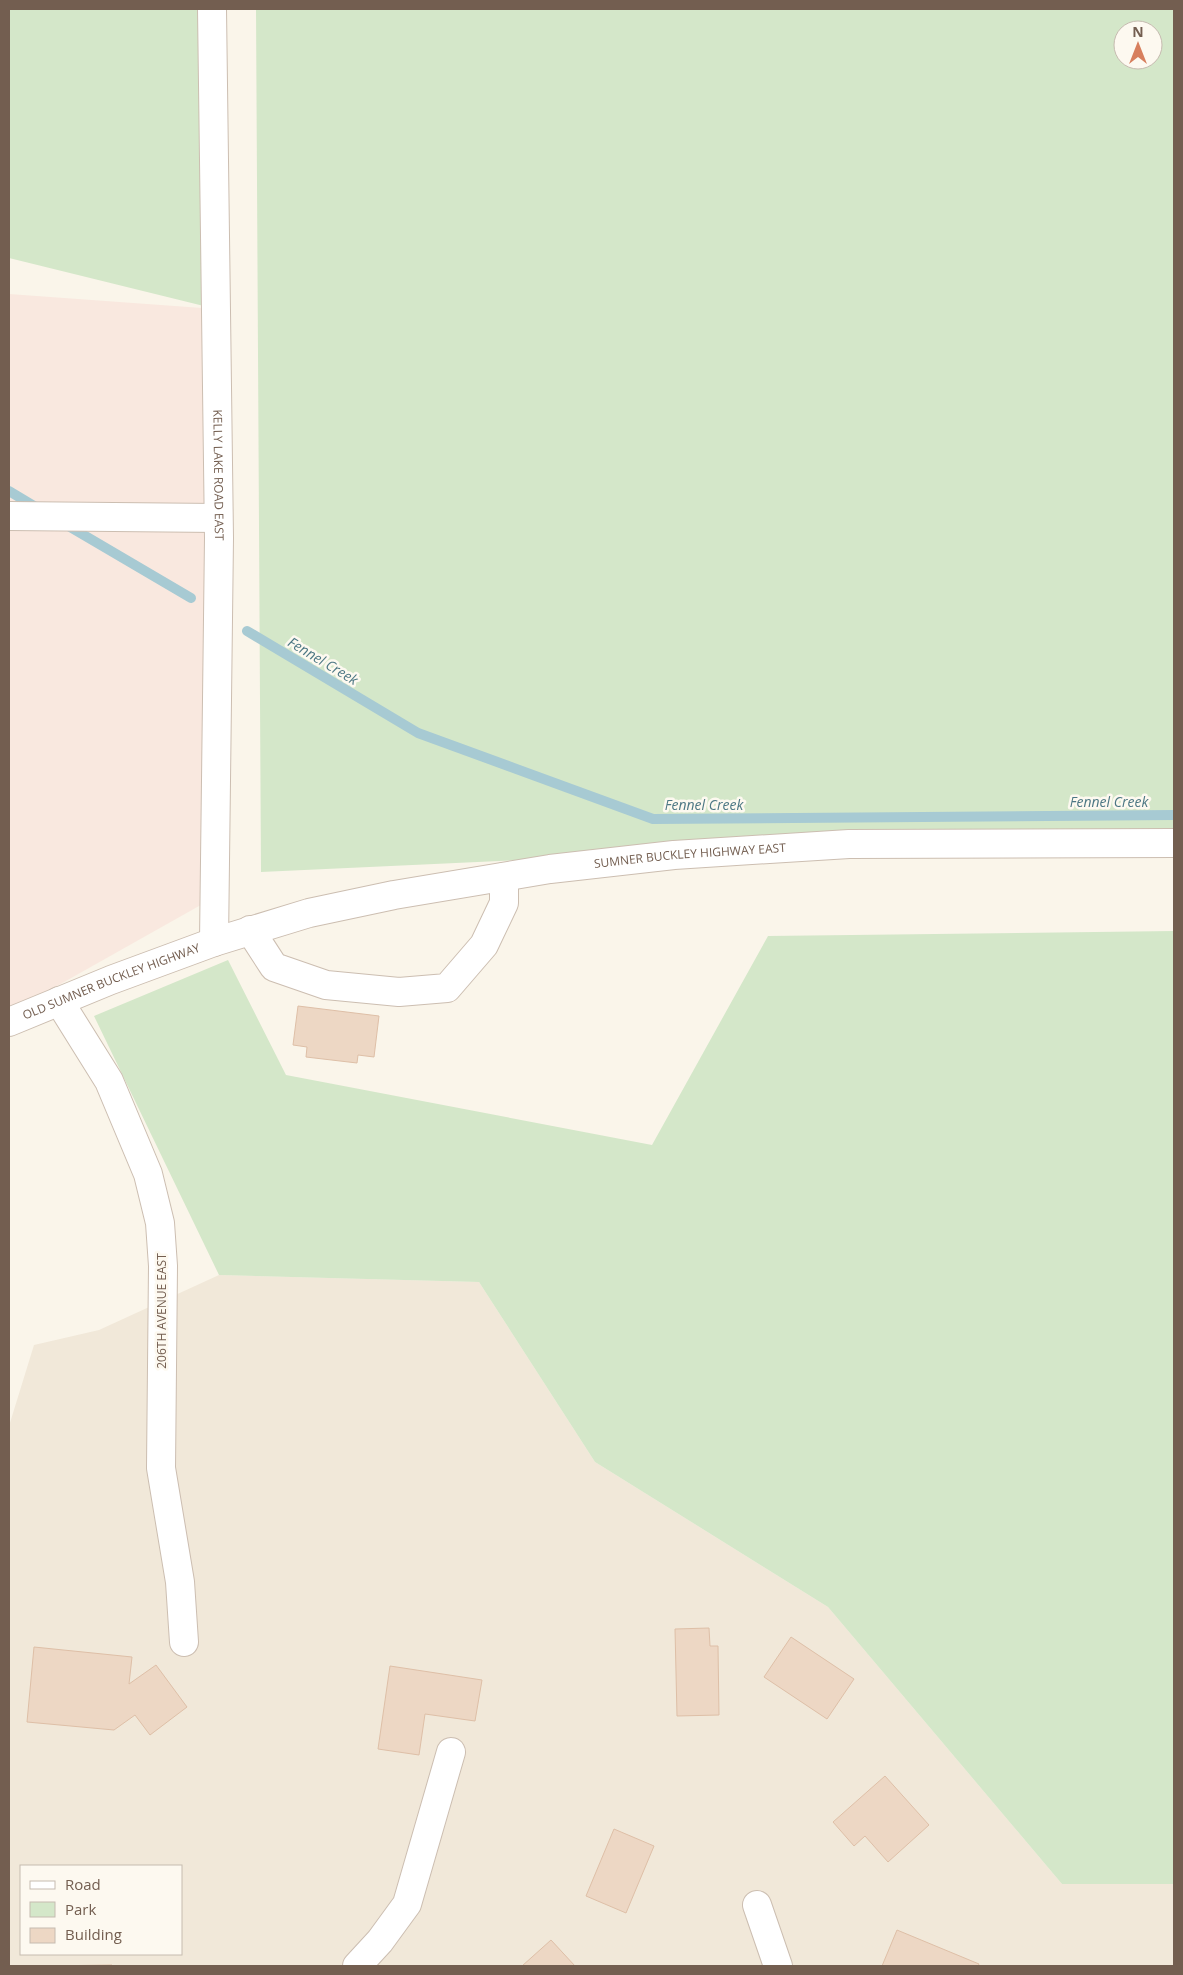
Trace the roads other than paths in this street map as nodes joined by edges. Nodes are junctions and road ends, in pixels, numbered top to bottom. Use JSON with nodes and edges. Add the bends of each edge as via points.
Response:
{"nodes":[{"id":1,"x":212,"y":9,"type":"edge"},
{"id":2,"x":9,"y":516,"type":"edge"},
{"id":3,"x":218,"y":518,"type":"junction"},
{"id":4,"x":1174,"y":843,"type":"edge"},
{"id":5,"x":504,"y":877,"type":"junction"},
{"id":6,"x":250,"y":930,"type":"junction"},
{"id":7,"x":214,"y":942,"type":"junction"},
{"id":8,"x":59,"y":1001,"type":"junction"},
{"id":9,"x":9,"y":1022,"type":"edge"},
{"id":10,"x":184,"y":1642,"type":"dead end"},
{"id":11,"x":451,"y":1752,"type":"dead end"},
{"id":12,"x":757,"y":1905,"type":"dead end"},
{"id":13,"x":356,"y":1966,"type":"edge"},
{"id":14,"x":778,"y":1966,"type":"edge"}],
"edges":[{"from":1,"to":3,"type":"street","name":"KELLY LAKE ROAD EAST"},
{"from":2,"to":3,"type":"street"},
{"from":3,"to":7,"type":"street","name":"KELLY LAKE ROAD EAST"},
{"from":4,"to":5,"type":"street","name":"SUMNER BUCKLEY HIGHWAY EAST","via":[[849,844],[674,855]]},
{"from":5,"to":6,"type":"street","name":"SUMNER BUCKLEY HIGHWAY EAST","via":[[309,912]]},
{"from":5,"to":6,"type":"street","via":[[504,903],[484,944],[447,988],[399,992],[326,985],[274,967]]},
{"from":6,"to":7,"type":"street","name":"SUMNER BUCKLEY HIGHWAY EAST"},
{"from":7,"to":8,"type":"street","name":"OLD SUMNER BUCKLEY HIGHWAY"},
{"from":8,"to":9,"type":"street","name":"OLD SUMNER BUCKLEY HIGHWAY"},
{"from":8,"to":10,"type":"street","name":"206TH AVENUE EAST","via":[[109,1080],[148,1174],[160,1223],[163,1266],[161,1468],[180,1582]]},
{"from":11,"to":13,"type":"street","via":[[407,1904],[380,1941]]},
{"from":12,"to":14,"type":"street"}]}
